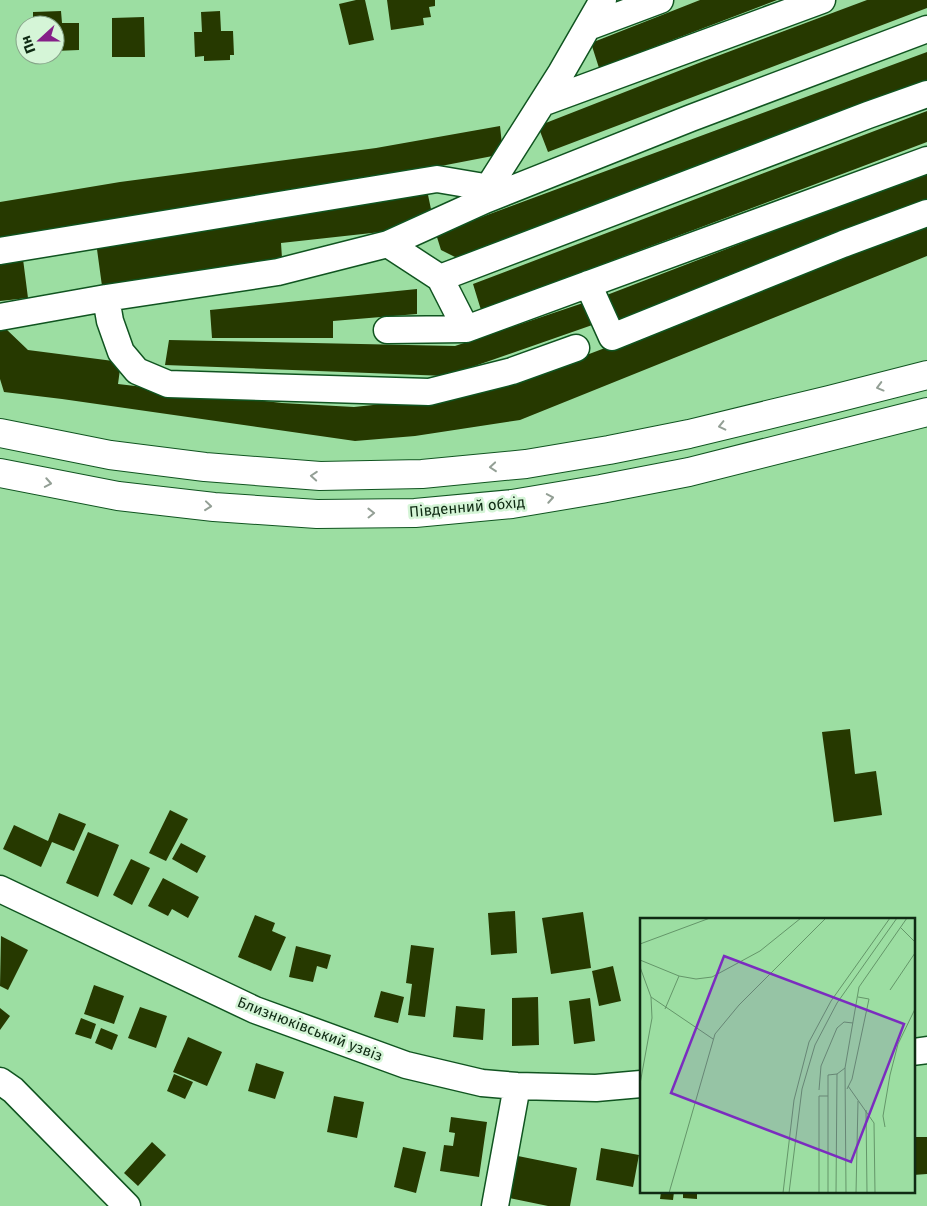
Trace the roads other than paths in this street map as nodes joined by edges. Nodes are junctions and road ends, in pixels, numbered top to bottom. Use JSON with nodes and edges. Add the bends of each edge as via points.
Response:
{"nodes":[{"id":1,"x":603,"y":0,"type":"edge"},
{"id":2,"x":660,"y":0,"type":"edge"},
{"id":3,"x":822,"y":0,"type":"edge"},
{"id":4,"x":588,"y":27,"type":"junction"},
{"id":5,"x":927,"y":28,"type":"edge"},
{"id":6,"x":927,"y":94,"type":"edge"},
{"id":7,"x":542,"y":103,"type":"junction"},
{"id":8,"x":927,"y":160,"type":"edge"},
{"id":9,"x":498,"y":190,"type":"junction"},
{"id":10,"x":927,"y":213,"type":"edge"},
{"id":11,"x":388,"y":244,"type":"junction"},
{"id":12,"x":0,"y":250,"type":"edge"},
{"id":13,"x":440,"y":278,"type":"junction"},
{"id":14,"x":588,"y":284,"type":"junction"},
{"id":15,"x":106,"y":298,"type":"junction"},
{"id":16,"x":0,"y":317,"type":"edge"},
{"id":17,"x":466,"y":329,"type":"junction"},
{"id":18,"x":387,"y":330,"type":"dead end"},
{"id":19,"x":576,"y":348,"type":"dead end"},
{"id":20,"x":927,"y":375,"type":"edge"},
{"id":21,"x":927,"y":412,"type":"edge"},
{"id":22,"x":0,"y":433,"type":"edge"},
{"id":23,"x":0,"y":473,"type":"edge"},
{"id":24,"x":0,"y":889,"type":"edge"},
{"id":25,"x":927,"y":1050,"type":"edge"},
{"id":26,"x":914,"y":1052,"type":"edge"},
{"id":27,"x":0,"y":1081,"type":"edge"},
{"id":28,"x":640,"y":1084,"type":"edge"},
{"id":29,"x":517,"y":1086,"type":"junction"},
{"id":30,"x":127,"y":1206,"type":"edge"},
{"id":31,"x":495,"y":1206,"type":"edge"}],
"edges":[{"from":1,"to":4,"type":"street"},
{"from":2,"to":4,"type":"street"},
{"from":3,"to":7,"type":"street"},
{"from":4,"to":7,"type":"street"},
{"from":5,"to":9,"type":"street"},
{"from":6,"to":13,"type":"street"},
{"from":7,"to":9,"type":"street"},
{"from":8,"to":14,"type":"street"},
{"from":9,"to":11,"type":"street"},
{"from":9,"to":12,"type":"street","via":[[437,180]]},
{"from":10,"to":14,"type":"street","via":[[612,337]]},
{"from":11,"to":13,"type":"street"},
{"from":11,"to":15,"type":"street","via":[[278,272]]},
{"from":13,"to":17,"type":"street"},
{"from":14,"to":17,"type":"street"},
{"from":15,"to":16,"type":"street"},
{"from":15,"to":19,"type":"street","via":[[121,352],[137,371],[168,384],[429,392],[512,371]]},
{"from":17,"to":18,"type":"street"},
{"from":20,"to":22,"type":"main road","one_way":true,"via":[[689,434],[609,450],[526,464],[422,474],[320,476],[206,467],[110,455]]},
{"from":23,"to":21,"type":"main road","name":"Південний обхід","one_way":true,"via":[[118,496],[214,507],[317,514],[416,513],[512,504],[689,472]]},
{"from":24,"to":29,"type":"street","name":"Близнюківський узвіз","via":[[255,1010],[406,1065],[482,1083]]},
{"from":25,"to":26,"type":"street"},
{"from":27,"to":30,"type":"street","via":[[13,1090]]},
{"from":28,"to":29,"type":"street","name":"Близнюківський узвіз","via":[[596,1088]]},
{"from":29,"to":31,"type":"street"}]}
